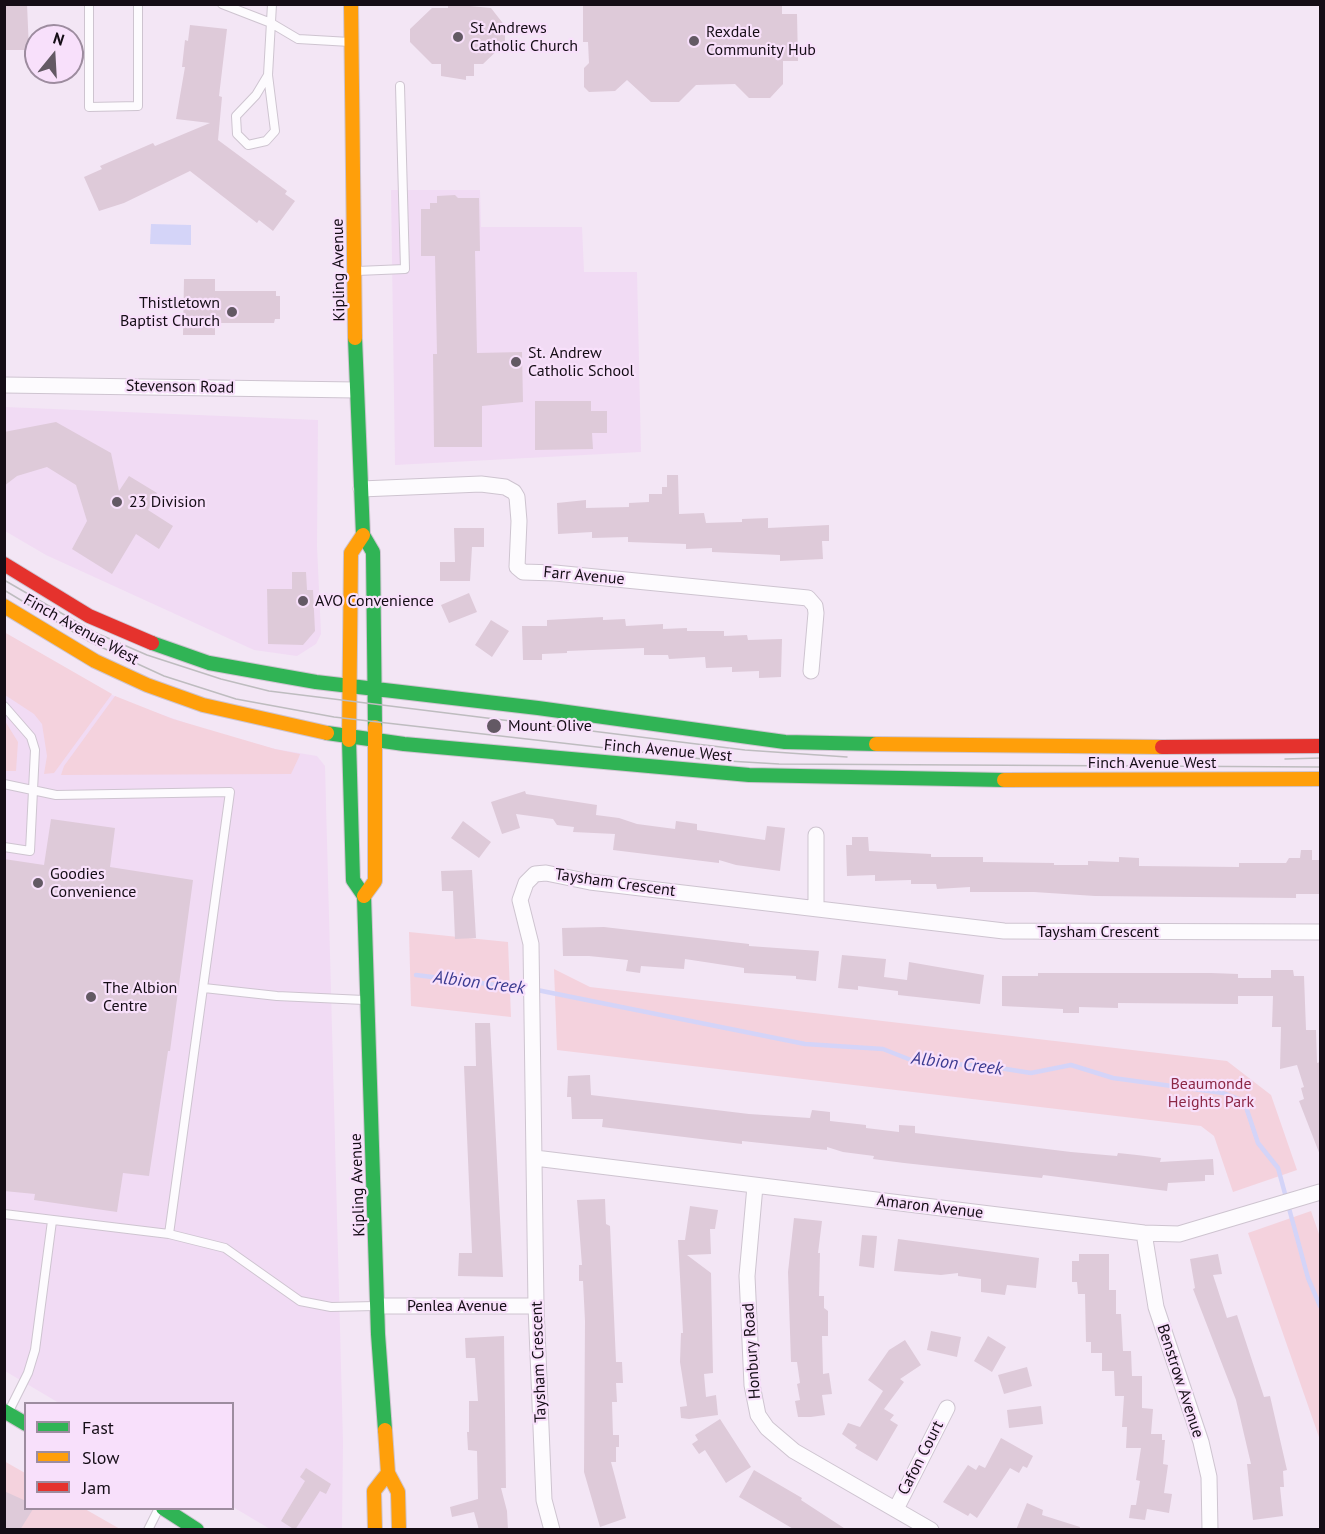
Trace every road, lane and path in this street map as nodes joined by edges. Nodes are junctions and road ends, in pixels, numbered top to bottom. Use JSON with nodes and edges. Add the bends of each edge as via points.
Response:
{"nodes":[{"id":1,"x":89,"y":4,"type":"edge"},
{"id":2,"x":138,"y":4,"type":"edge"},
{"id":3,"x":222,"y":4,"type":"edge"},
{"id":4,"x":272,"y":4,"type":"edge"},
{"id":5,"x":351,"y":4,"type":"edge"},
{"id":6,"x":271,"y":23,"type":"junction"},
{"id":7,"x":353,"y":42,"type":"junction"},
{"id":8,"x":268,"y":75,"type":"junction"},
{"id":9,"x":400,"y":86,"type":"dead end"},
{"id":10,"x":355,"y":271,"type":"junction"},
{"id":11,"x":4,"y":385,"type":"edge"},
{"id":12,"x":356,"y":390,"type":"junction"},
{"id":13,"x":361,"y":489,"type":"junction"},
{"id":14,"x":363,"y":536,"type":"junction"},
{"id":15,"x":4,"y":564,"type":"edge"},
{"id":16,"x":4,"y":606,"type":"edge"},
{"id":17,"x":811,"y":671,"type":"dead end"},
{"id":18,"x":348,"y":687,"type":"junction"},
{"id":19,"x":375,"y":690,"type":"junction"},
{"id":20,"x":4,"y":706,"type":"edge"},
{"id":21,"x":350,"y":736,"type":"junction"},
{"id":22,"x":374,"y":740,"type":"junction"},
{"id":23,"x":1320,"y":746,"type":"edge"},
{"id":24,"x":1320,"y":779,"type":"edge"},
{"id":25,"x":4,"y":784,"type":"edge"},
{"id":26,"x":32,"y":790,"type":"junction"},
{"id":27,"x":816,"y":836,"type":"dead end"},
{"id":28,"x":4,"y":847,"type":"edge"},
{"id":29,"x":363,"y":896,"type":"junction"},
{"id":30,"x":816,"y":907,"type":"junction"},
{"id":31,"x":1320,"y":932,"type":"edge"},
{"id":32,"x":204,"y":988,"type":"junction"},
{"id":33,"x":369,"y":1000,"type":"junction"},
{"id":34,"x":535,"y":1158,"type":"junction"},
{"id":35,"x":755,"y":1186,"type":"junction"},
{"id":36,"x":1320,"y":1192,"type":"edge"},
{"id":37,"x":4,"y":1214,"type":"edge"},
{"id":38,"x":52,"y":1221,"type":"junction"},
{"id":39,"x":1144,"y":1233,"type":"junction"},
{"id":40,"x":169,"y":1234,"type":"junction"},
{"id":41,"x":378,"y":1306,"type":"junction"},
{"id":42,"x":537,"y":1306,"type":"junction"},
{"id":43,"x":947,"y":1408,"type":"dead end"},
{"id":44,"x":6,"y":1412,"type":"edge"},
{"id":45,"x":24,"y":1423,"type":"edge"},
{"id":46,"x":388,"y":1473,"type":"junction"},
{"id":47,"x":896,"y":1509,"type":"junction"},
{"id":48,"x":160,"y":1510,"type":"edge"},
{"id":49,"x":163,"y":1510,"type":"edge"},
{"id":50,"x":148,"y":1530,"type":"edge"},
{"id":51,"x":197,"y":1530,"type":"edge"},
{"id":52,"x":375,"y":1530,"type":"edge"},
{"id":53,"x":399,"y":1530,"type":"edge"},
{"id":54,"x":552,"y":1530,"type":"edge"},
{"id":55,"x":931,"y":1530,"type":"edge"},
{"id":56,"x":1210,"y":1530,"type":"edge"}],
"edges":[{"from":1,"to":2,"type":"lane","via":[[89,107],[138,106]]},
{"from":3,"to":6,"type":"lane"},
{"from":4,"to":6,"type":"lane"},
{"from":5,"to":7,"type":"main road","name":"Kipling Avenue"},
{"from":6,"to":7,"type":"lane","via":[[298,39]]},
{"from":6,"to":8,"type":"lane"},
{"from":7,"to":10,"type":"main road","name":"Kipling Avenue"},
{"from":8,"to":8,"type":"lane","via":[[236,116],[237,134],[248,145],[266,141],[275,131]]},
{"from":9,"to":10,"type":"lane","via":[[405,269]]},
{"from":10,"to":12,"type":"main road","name":"Kipling Avenue"},
{"from":11,"to":12,"type":"street","name":"Stevenson Road"},
{"from":12,"to":13,"type":"main road","name":"Kipling Avenue"},
{"from":13,"to":14,"type":"main road","name":"Kipling Avenue"},
{"from":13,"to":17,"type":"street","name":"Farr Avenue","via":[[481,484],[505,487],[517,497],[517,567],[523,572],[808,598],[816,613]]},
{"from":14,"to":18,"type":"main road","name":"Kipling Avenue","via":[[351,553]]},
{"from":14,"to":19,"type":"main road","name":"Kipling Avenue","via":[[373,552]]},
{"from":15,"to":18,"type":"main road","name":"Finch Avenue West","via":[[89,616],[178,653],[243,670]]},
{"from":16,"to":21,"type":"main road","name":"Finch Avenue West","via":[[95,661],[147,685],[234,714]]},
{"from":18,"to":19,"type":"main road","name":"Finch Avenue West"},
{"from":18,"to":21,"type":"main road","name":"Kipling Avenue"},
{"from":19,"to":22,"type":"main road","name":"Kipling Avenue"},
{"from":19,"to":23,"type":"main road","name":"Finch Avenue West","via":[[785,742],[1023,747]]},
{"from":20,"to":26,"type":"lane","via":[[31,737]]},
{"from":21,"to":22,"type":"main road","name":"Finch Avenue West"},
{"from":21,"to":29,"type":"main road","name":"Kipling Avenue","via":[[353,880]]},
{"from":22,"to":24,"type":"main road","name":"Finch Avenue West","via":[[749,775],[933,780]]},
{"from":22,"to":29,"type":"main road","name":"Kipling Avenue","via":[[375,881]]},
{"from":25,"to":26,"type":"lane"},
{"from":26,"to":28,"type":"lane","via":[[30,851]]},
{"from":26,"to":32,"type":"lane","via":[[56,795],[230,792]]},
{"from":27,"to":30,"type":"street"},
{"from":29,"to":33,"type":"main road","name":"Kipling Avenue"},
{"from":30,"to":31,"type":"street","name":"Taysham Crescent","via":[[1004,932]]},
{"from":30,"to":34,"type":"street","name":"Taysham Crescent","via":[[535,874],[526,883],[520,900],[531,944]]},
{"from":32,"to":33,"type":"lane"},
{"from":32,"to":40,"type":"lane"},
{"from":33,"to":41,"type":"main road","name":"Kipling Avenue"},
{"from":34,"to":35,"type":"street","name":"Amaron Avenue"},
{"from":34,"to":42,"type":"street","name":"Taysham Crescent"},
{"from":35,"to":39,"type":"street","name":"Amaron Avenue"},
{"from":35,"to":47,"type":"street","name":"Honbury Road","via":[[747,1276],[752,1385],[758,1415],[794,1451]]},
{"from":36,"to":39,"type":"street","name":"Amaron Avenue","via":[[1179,1234]]},
{"from":37,"to":38,"type":"lane"},
{"from":38,"to":40,"type":"lane"},
{"from":38,"to":44,"type":"lane","via":[[35,1350],[28,1373]]},
{"from":39,"to":56,"type":"street","name":"Benstrow Avenue","via":[[1156,1307],[1209,1477]]},
{"from":40,"to":41,"type":"lane","via":[[225,1248],[300,1301],[331,1307]]},
{"from":41,"to":42,"type":"street","name":"Penlea Avenue"},
{"from":41,"to":46,"type":"main road","name":"Kipling Avenue"},
{"from":42,"to":54,"type":"street","name":"Taysham Crescent","via":[[544,1500]]},
{"from":43,"to":47,"type":"street","name":"Cafon Court"},
{"from":44,"to":45,"type":"main road"},
{"from":46,"to":52,"type":"main road","via":[[375,1491]]},
{"from":46,"to":53,"type":"main road","name":"Kipling Avenue","via":[[398,1492]]},
{"from":47,"to":55,"type":"street","name":"Honbury Road"},
{"from":48,"to":50,"type":"lane"},
{"from":49,"to":51,"type":"main road"}]}
